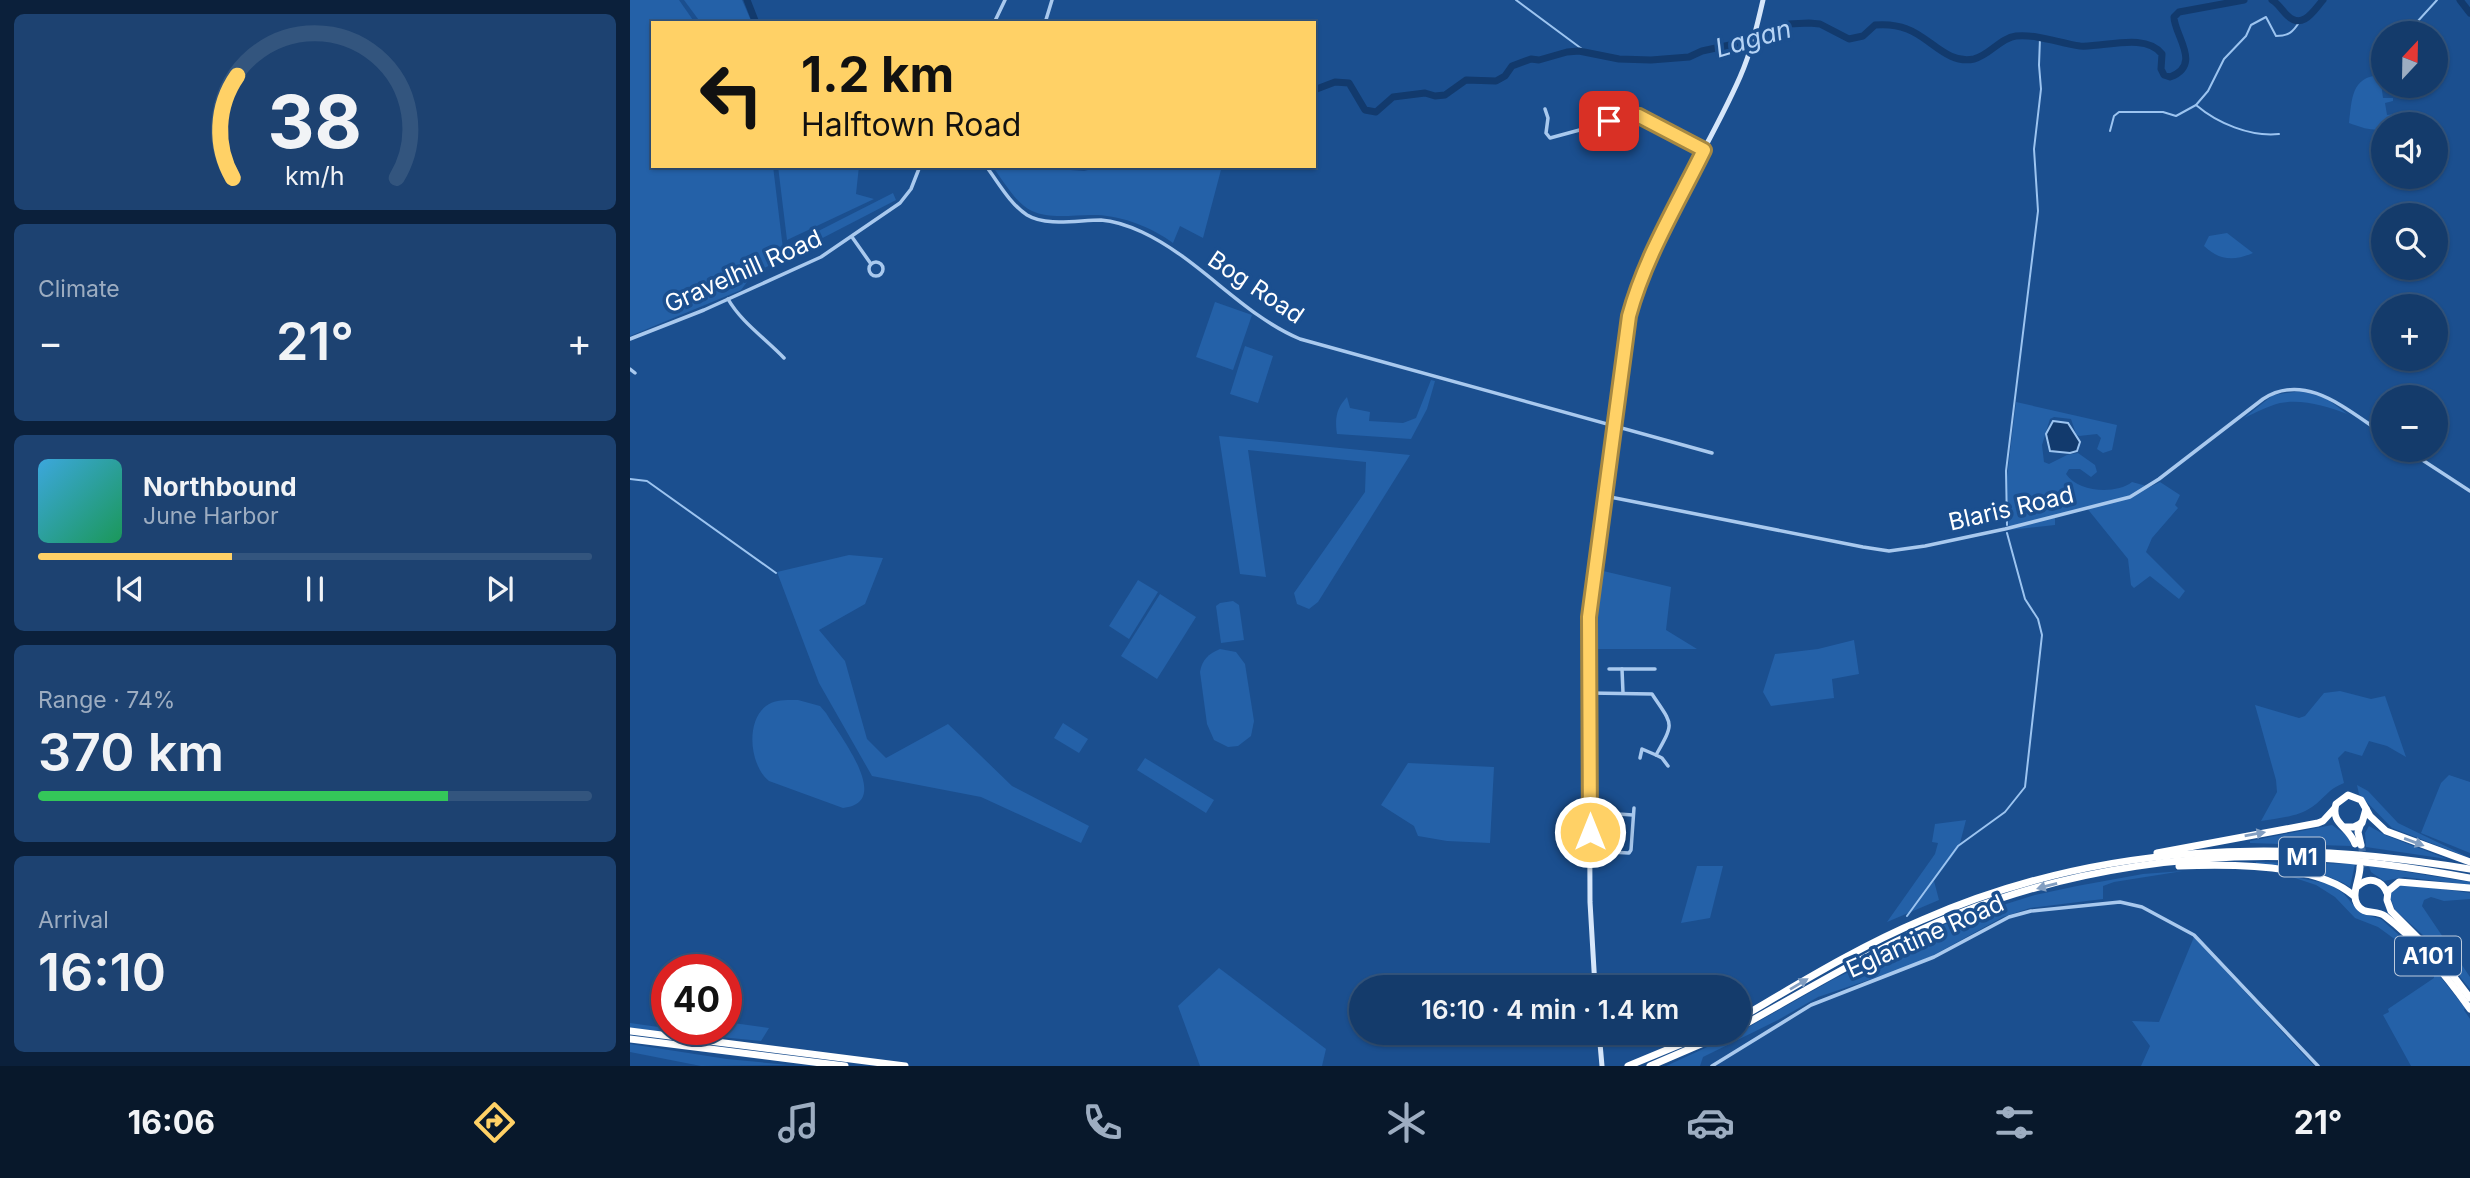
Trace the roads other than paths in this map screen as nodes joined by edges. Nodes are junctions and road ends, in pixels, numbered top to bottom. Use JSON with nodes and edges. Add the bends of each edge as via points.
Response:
{"nodes":[{"id":1,"x":1005,"y":0,"type":"edge"},
{"id":2,"x":1052,"y":0,"type":"edge"},
{"id":3,"x":1763,"y":0,"type":"edge"},
{"id":4,"x":995,"y":21,"type":"edge"},
{"id":5,"x":1046,"y":21,"type":"edge"},
{"id":6,"x":1545,"y":109,"type":"dead end"},
{"id":7,"x":1704,"y":150,"type":"junction"},
{"id":8,"x":919,"y":168,"type":"edge"},
{"id":9,"x":988,"y":168,"type":"edge"},
{"id":10,"x":852,"y":237,"type":"junction"},
{"id":11,"x":871,"y":264,"type":"junction"},
{"id":12,"x":729,"y":299,"type":"junction"},
{"id":13,"x":630,"y":339,"type":"edge"},
{"id":14,"x":784,"y":358,"type":"dead end"},
{"id":15,"x":1615,"y":426,"type":"junction"},
{"id":16,"x":2371,"y":426,"type":"edge"},
{"id":17,"x":1712,"y":453,"type":"dead end"},
{"id":18,"x":2425,"y":462,"type":"edge"},
{"id":19,"x":2470,"y":491,"type":"edge"},
{"id":20,"x":1605,"y":496,"type":"junction"},
{"id":21,"x":1609,"y":669,"type":"dead end"},
{"id":22,"x":1622,"y":669,"type":"junction"},
{"id":23,"x":1655,"y":669,"type":"dead end"},
{"id":24,"x":1589,"y":694,"type":"junction"},
{"id":25,"x":1623,"y":694,"type":"junction"},
{"id":26,"x":1656,"y":755,"type":"junction"},
{"id":27,"x":1640,"y":758,"type":"dead end"},
{"id":28,"x":1668,"y":766,"type":"dead end"},
{"id":29,"x":1634,"y":808,"type":"dead end"},
{"id":30,"x":2334,"y":809,"type":"junction"},
{"id":31,"x":2366,"y":809,"type":"junction"},
{"id":32,"x":1618,"y":814,"type":"dead end"},
{"id":33,"x":1633,"y":815,"type":"junction"},
{"id":34,"x":2362,"y":823,"type":"junction"},
{"id":35,"x":2344,"y":827,"type":"junction"},
{"id":36,"x":1590,"y":851,"type":"junction"},
{"id":37,"x":2143,"y":858,"type":"junction"},
{"id":38,"x":2470,"y":862,"type":"edge"},
{"id":39,"x":2133,"y":867,"type":"junction"},
{"id":40,"x":2470,"y":869,"type":"edge"},
{"id":41,"x":2470,"y":878,"type":"edge"},
{"id":42,"x":2376,"y":881,"type":"junction"},
{"id":43,"x":2358,"y":886,"type":"junction"},
{"id":44,"x":2470,"y":888,"type":"edge"},
{"id":45,"x":2354,"y":896,"type":"junction"},
{"id":46,"x":2387,"y":898,"type":"junction"},
{"id":47,"x":2377,"y":911,"type":"junction"},
{"id":48,"x":1594,"y":975,"type":"edge"},
{"id":49,"x":2470,"y":998,"type":"edge"},
{"id":50,"x":2470,"y":1009,"type":"edge"},
{"id":51,"x":1751,"y":1012,"type":"edge"},
{"id":52,"x":1751,"y":1021,"type":"edge"},
{"id":53,"x":630,"y":1031,"type":"edge"},
{"id":54,"x":630,"y":1039,"type":"edge"},
{"id":55,"x":1600,"y":1045,"type":"edge"},
{"id":56,"x":1679,"y":1045,"type":"edge"},
{"id":57,"x":1699,"y":1045,"type":"edge"},
{"id":58,"x":1602,"y":1063,"type":"edge"},
{"id":59,"x":845,"y":1066,"type":"edge"},
{"id":60,"x":905,"y":1066,"type":"edge"},
{"id":61,"x":1628,"y":1066,"type":"edge"},
{"id":62,"x":1650,"y":1066,"type":"edge"},
{"id":63,"x":1712,"y":1066,"type":"edge"},
{"id":64,"x":2318,"y":1066,"type":"edge"}],
"edges":[{"from":1,"to":4,"type":"street"},
{"from":2,"to":5,"type":"street"},
{"from":3,"to":7,"type":"street","via":[[1740,79]]},
{"from":6,"to":7,"type":"street","via":[[1550,138],[1635,115]]},
{"from":7,"to":15,"type":"street","via":[[1635,296]]},
{"from":8,"to":10,"type":"street","name":"Gravelhill Road","via":[[900,203]]},
{"from":9,"to":15,"type":"street","name":"Bog Road","via":[[1025,214],[1043,220],[1104,220],[1143,232],[1271,325],[1300,339]]},
{"from":10,"to":11,"type":"street"},
{"from":10,"to":12,"type":"street","name":"Gravelhill Road","via":[[806,266]]},
{"from":11,"to":11,"type":"street","via":[[870,274],[879,276],[882,265]]},
{"from":12,"to":13,"type":"street","name":"Gravelhill Road"},
{"from":12,"to":14,"type":"street"},
{"from":15,"to":17,"type":"street","name":"Bog Road"},
{"from":15,"to":20,"type":"street"},
{"from":16,"to":20,"type":"street","name":"Blaris Road","via":[[2319,393],[2278,391],[2130,497],[1898,550],[1850,545]]},
{"from":18,"to":19,"type":"street"},
{"from":20,"to":24,"type":"street","via":[[1589,617]]},
{"from":21,"to":22,"type":"street"},
{"from":22,"to":23,"type":"street"},
{"from":22,"to":25,"type":"street"},
{"from":24,"to":25,"type":"street"},
{"from":24,"to":36,"type":"street"},
{"from":25,"to":26,"type":"street","via":[[1653,694],[1668,715],[1669,731]]},
{"from":26,"to":27,"type":"street","via":[[1642,749]]},
{"from":26,"to":28,"type":"street"},
{"from":29,"to":33,"type":"street"},
{"from":30,"to":31,"type":"highway","via":[[2339,799],[2348,795],[2361,800]]},
{"from":30,"to":35,"type":"highway","via":[[2336,820]]},
{"from":37,"to":30,"type":"highway","one_way":true,"via":[[2323,821]]},
{"from":31,"to":34,"type":"highway"},
{"from":31,"to":38,"type":"highway","one_way":true,"via":[[2386,831]]},
{"from":32,"to":33,"type":"street"},
{"from":33,"to":36,"type":"street","via":[[1629,853]]},
{"from":34,"to":35,"type":"highway"},
{"from":34,"to":35,"type":"highway","via":[[2358,845]]},
{"from":36,"to":48,"type":"street"},
{"from":37,"to":40,"type":"highway","number":"M1","via":[[2300,850]]},
{"from":51,"to":37,"type":"highway","number":"M1","one_way":true,"via":[[1867,945],[1958,905],[2051,875]]},
{"from":39,"to":41,"type":"highway","number":"M1","via":[[2298,857]]},
{"from":39,"to":45,"type":"highway","via":[[2263,867],[2334,882]]},
{"from":39,"to":52,"type":"highway","number":"M1","one_way":true,"via":[[1962,912],[1870,954]]},
{"from":42,"to":43,"type":"highway","via":[[2366,880]]},
{"from":42,"to":43,"type":"highway","number":"A101","via":[[2363,867]]},
{"from":42,"to":46,"type":"highway","number":"A101","via":[[2384,886]]},
{"from":43,"to":45,"type":"highway","number":"A101"},
{"from":44,"to":46,"type":"highway","via":[[2399,882]]},
{"from":45,"to":47,"type":"highway","number":"A101","via":[[2362,910]]},
{"from":46,"to":47,"type":"highway","number":"A101"},
{"from":46,"to":49,"type":"highway","number":"A101","via":[[2393,914],[2445,965]]},
{"from":47,"to":50,"type":"highway","number":"A101","via":[[2425,952]]},
{"from":53,"to":60,"type":"highway"},
{"from":54,"to":59,"type":"highway"},
{"from":55,"to":58,"type":"street"},
{"from":56,"to":61,"type":"highway"},
{"from":57,"to":62,"type":"highway"},
{"from":63,"to":64,"type":"street","name":"Eglantine Road","via":[[1811,1005],[1934,957],[2009,917],[2120,902],[2141,907],[2194,935]]}]}
